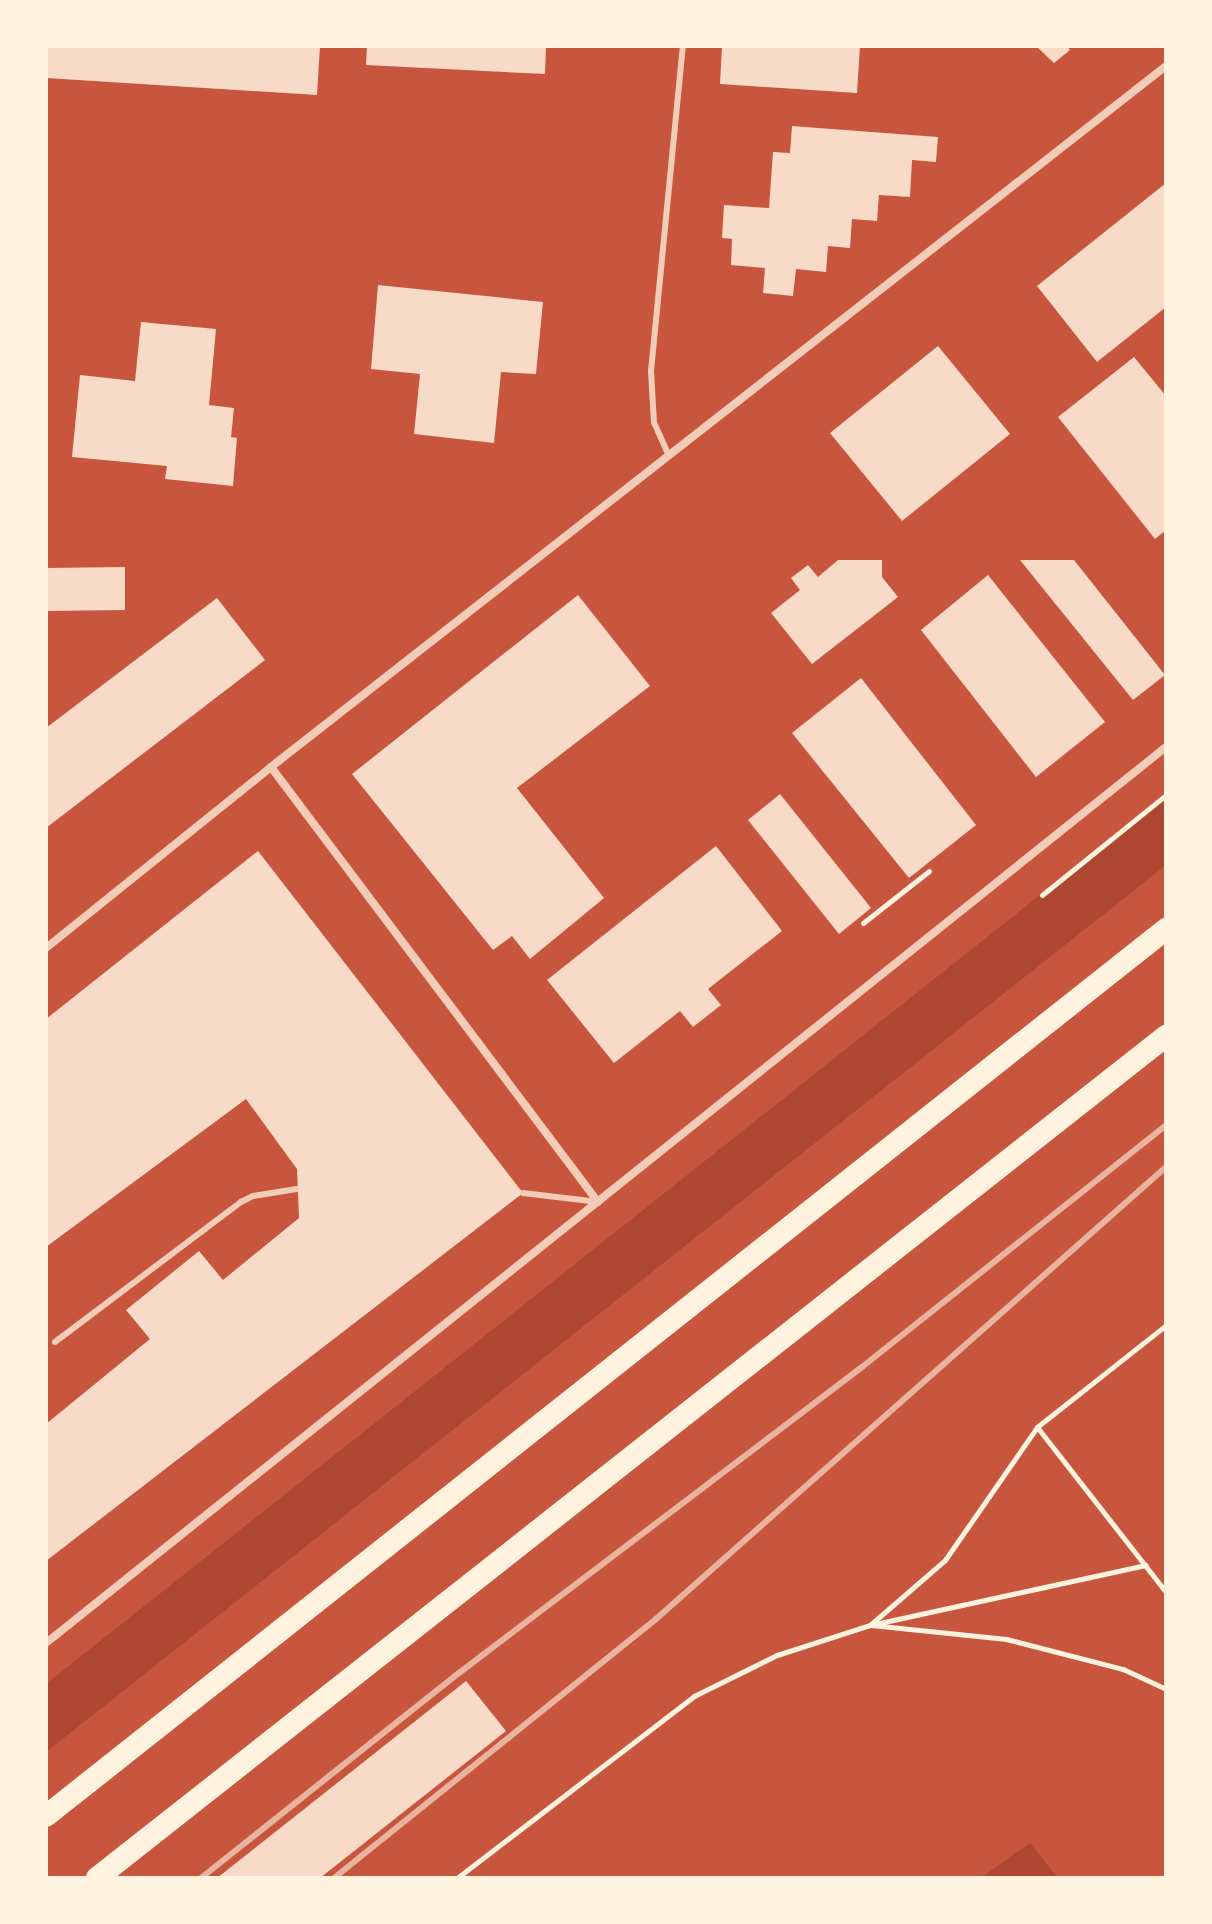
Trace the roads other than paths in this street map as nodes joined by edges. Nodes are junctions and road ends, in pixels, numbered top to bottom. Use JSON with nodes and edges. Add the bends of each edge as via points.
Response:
{"nodes":[{"id":1,"x":683,"y":46,"type":"edge"},
{"id":2,"x":1166,"y":66,"type":"edge"},
{"id":3,"x":669,"y":456,"type":"junction"},
{"id":4,"x":1166,"y":747,"type":"edge"},
{"id":5,"x":271,"y":767,"type":"junction"},
{"id":6,"x":1166,"y":929,"type":"edge"},
{"id":7,"x":46,"y":948,"type":"edge"},
{"id":8,"x":1166,"y":1036,"type":"edge"},
{"id":9,"x":296,"y":1189,"type":"dead end"},
{"id":10,"x":523,"y":1193,"type":"dead end"},
{"id":11,"x":598,"y":1202,"type":"junction"},
{"id":12,"x":55,"y":1342,"type":"dead end"},
{"id":13,"x":46,"y":1643,"type":"edge"},
{"id":14,"x":46,"y":1816,"type":"edge"},
{"id":15,"x":97,"y":1878,"type":"edge"}],
"edges":[{"from":1,"to":3,"type":"lane","via":[[651,371],[654,423]]},
{"from":2,"to":3,"type":"street"},
{"from":3,"to":5,"type":"street"},
{"from":4,"to":11,"type":"street"},
{"from":5,"to":7,"type":"street"},
{"from":5,"to":11,"type":"street"},
{"from":6,"to":14,"type":"highway"},
{"from":8,"to":15,"type":"highway"},
{"from":9,"to":12,"type":"lane","via":[[241,1202]]},
{"from":10,"to":11,"type":"lane"},
{"from":11,"to":13,"type":"street"}]}
